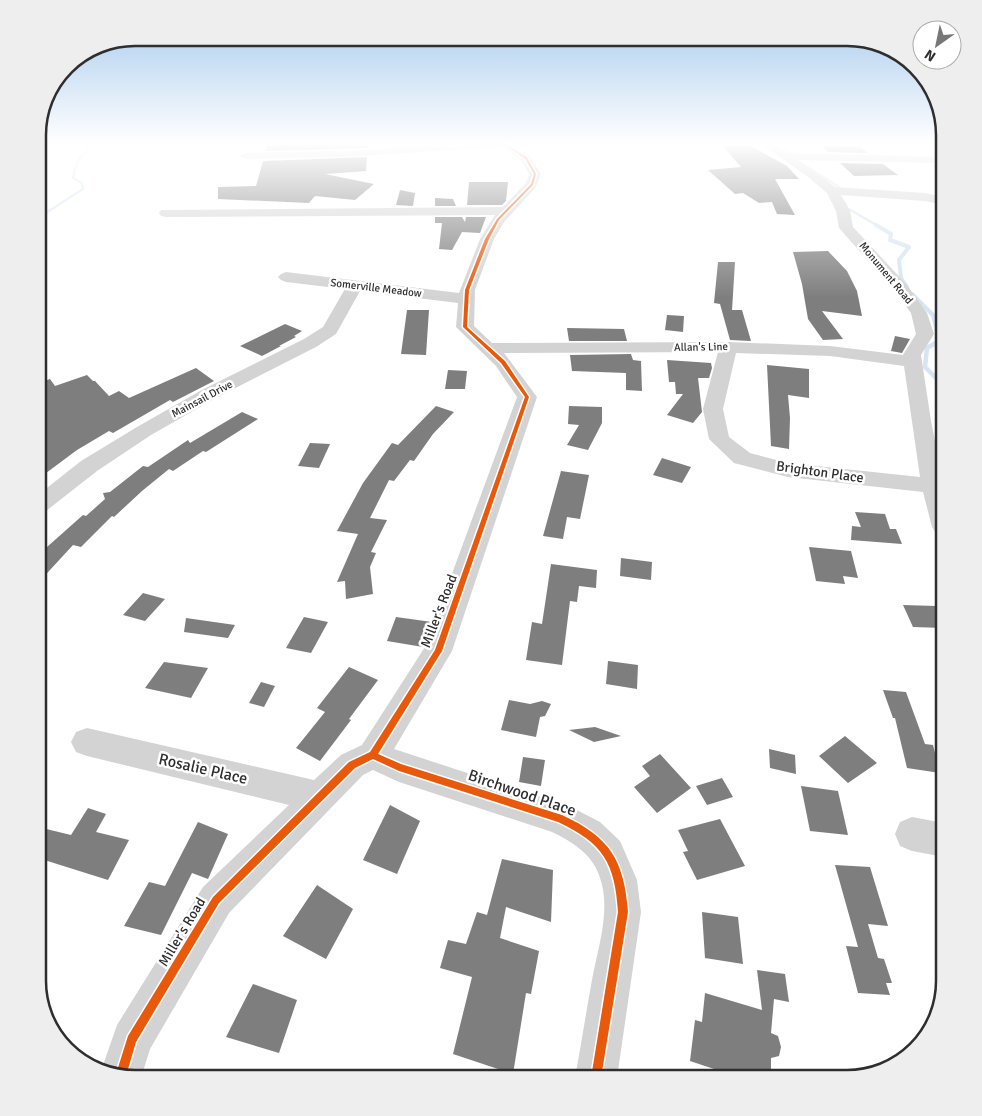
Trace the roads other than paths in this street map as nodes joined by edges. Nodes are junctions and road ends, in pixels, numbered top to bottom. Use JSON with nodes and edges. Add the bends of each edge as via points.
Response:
{"nodes":[{"id":1,"x":522,"y":194,"type":"edge"},
{"id":2,"x":834,"y":194,"type":"edge"},
{"id":3,"x":879,"y":194,"type":"edge"},
{"id":4,"x":936,"y":199,"type":"edge"},
{"id":5,"x":506,"y":211,"type":"junction"},
{"id":6,"x":166,"y":213,"type":"dead end"},
{"id":7,"x":286,"y":277,"type":"dead end"},
{"id":8,"x":356,"y":286,"type":"junction"},
{"id":9,"x":467,"y":299,"type":"junction"},
{"id":10,"x":728,"y":346,"type":"junction"},
{"id":11,"x":488,"y":348,"type":"junction"},
{"id":12,"x":912,"y":362,"type":"junction"},
{"id":13,"x":933,"y":486,"type":"junction"},
{"id":14,"x":936,"y":496,"type":"edge"},
{"id":15,"x":46,"y":500,"type":"edge"},
{"id":16,"x":87,"y":742,"type":"dead end"},
{"id":17,"x":373,"y":755,"type":"junction"},
{"id":18,"x":320,"y":797,"type":"junction"},
{"id":19,"x":912,"y":834,"type":"dead end"},
{"id":20,"x":936,"y":838,"type":"edge"},
{"id":21,"x":123,"y":1069,"type":"edge"},
{"id":22,"x":597,"y":1070,"type":"edge"}],
"edges":[{"from":1,"to":5,"type":"street","name":"Miller's Road"},
{"from":2,"to":12,"type":"street","name":"Monument Road","via":[[843,211],[846,228],[901,288],[919,313],[925,334],[912,355]]},
{"from":3,"to":4,"type":"street"},
{"from":5,"to":6,"type":"street"},
{"from":5,"to":9,"type":"street","name":"Miller's Road","via":[[488,239],[467,290]]},
{"from":7,"to":8,"type":"street","name":"Somerville Meadow"},
{"from":8,"to":9,"type":"street","name":"Somerville Meadow"},
{"from":8,"to":15,"type":"street","name":"Mainsail Drive","via":[[330,330],[310,344],[207,395],[144,431],[89,466]]},
{"from":9,"to":11,"type":"street","name":"Miller's Road","via":[[466,327]]},
{"from":10,"to":11,"type":"street","name":"Allan's Line"},
{"from":10,"to":12,"type":"street","name":"Allan's Line","via":[[830,351]]},
{"from":10,"to":13,"type":"street","name":"Brighton Place","via":[[713,409],[719,439],[742,458],[788,470]]},
{"from":11,"to":17,"type":"street","name":"Miller's Road","via":[[503,362],[527,397],[438,652]]},
{"from":12,"to":13,"type":"street"},
{"from":13,"to":14,"type":"street"},
{"from":16,"to":18,"type":"street","name":"Rosalie Place"},
{"from":17,"to":18,"type":"street","name":"Miller's Road","via":[[352,765]]},
{"from":17,"to":22,"type":"street","name":"Birchwood Place","via":[[399,767],[566,821],[602,845],[619,877],[624,912]]},
{"from":18,"to":21,"type":"street","name":"Miller's Road","via":[[216,900],[132,1040]]},
{"from":19,"to":20,"type":"street"}]}
